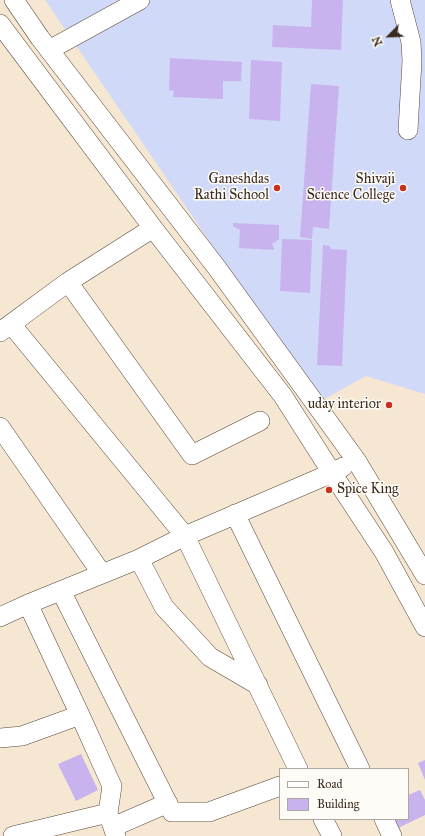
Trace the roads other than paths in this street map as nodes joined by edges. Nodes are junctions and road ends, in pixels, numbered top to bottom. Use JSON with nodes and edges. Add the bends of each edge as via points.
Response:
{"nodes":[{"id":1,"x":14,"y":0,"type":"edge"},
{"id":2,"x":140,"y":0,"type":"edge"},
{"id":3,"x":400,"y":0,"type":"edge"},
{"id":4,"x":0,"y":24,"type":"edge"},
{"id":5,"x":49,"y":50,"type":"junction"},
{"id":6,"x":105,"y":123,"type":"junction"},
{"id":7,"x":408,"y":130,"type":"dead end"},
{"id":8,"x":86,"y":138,"type":"junction"},
{"id":9,"x":153,"y":228,"type":"junction"},
{"id":10,"x":68,"y":282,"type":"junction"},
{"id":11,"x":6,"y":328,"type":"edge"},
{"id":12,"x":260,"y":421,"type":"dead end"},
{"id":13,"x":0,"y":427,"type":"edge"},
{"id":14,"x":356,"y":460,"type":"junction"},
{"id":15,"x":332,"y":473,"type":"junction"},
{"id":16,"x":235,"y":514,"type":"junction"},
{"id":17,"x":186,"y":536,"type":"junction"},
{"id":18,"x":138,"y":559,"type":"junction"},
{"id":19,"x":102,"y":574,"type":"junction"},
{"id":20,"x":425,"y":575,"type":"edge"},
{"id":21,"x":61,"y":591,"type":"junction"},
{"id":22,"x":28,"y":604,"type":"junction"},
{"id":23,"x":0,"y":617,"type":"edge"},
{"id":24,"x":425,"y":627,"type":"edge"},
{"id":25,"x":258,"y":685,"type":"junction"},
{"id":26,"x":80,"y":715,"type":"junction"},
{"id":27,"x":0,"y":738,"type":"edge"},
{"id":28,"x":298,"y":768,"type":"edge"},
{"id":29,"x":360,"y":768,"type":"edge"},
{"id":30,"x":279,"y":786,"type":"edge"},
{"id":31,"x":168,"y":803,"type":"junction"},
{"id":32,"x":324,"y":820,"type":"edge"},
{"id":33,"x":384,"y":820,"type":"edge"},
{"id":34,"x":113,"y":825,"type":"edge"},
{"id":35,"x":13,"y":836,"type":"edge"},
{"id":36,"x":332,"y":836,"type":"edge"},
{"id":37,"x":392,"y":836,"type":"edge"}],
"edges":[{"from":1,"to":5,"type":"street"},
{"from":2,"to":5,"type":"street"},
{"from":3,"to":7,"type":"street","via":[[411,42]]},
{"from":4,"to":8,"type":"street"},
{"from":5,"to":6,"type":"street"},
{"from":6,"to":8,"type":"street"},
{"from":6,"to":14,"type":"street","via":[[217,268]]},
{"from":8,"to":9,"type":"street"},
{"from":9,"to":10,"type":"street"},
{"from":9,"to":15,"type":"street","via":[[283,396]]},
{"from":10,"to":11,"type":"street"},
{"from":10,"to":12,"type":"street","via":[[192,455]]},
{"from":11,"to":17,"type":"street"},
{"from":13,"to":19,"type":"street"},
{"from":14,"to":15,"type":"street"},
{"from":14,"to":20,"type":"street"},
{"from":15,"to":16,"type":"street"},
{"from":15,"to":24,"type":"street","via":[[384,552]]},
{"from":16,"to":17,"type":"street"},
{"from":16,"to":29,"type":"street"},
{"from":17,"to":18,"type":"street"},
{"from":17,"to":25,"type":"street"},
{"from":18,"to":19,"type":"street"},
{"from":18,"to":25,"type":"street","via":[[164,607],[210,657]]},
{"from":19,"to":21,"type":"street"},
{"from":21,"to":22,"type":"street"},
{"from":21,"to":31,"type":"street"},
{"from":22,"to":23,"type":"street"},
{"from":22,"to":26,"type":"street"},
{"from":25,"to":28,"type":"street"},
{"from":26,"to":27,"type":"street","via":[[22,736]]},
{"from":26,"to":34,"type":"street","via":[[112,786]]},
{"from":30,"to":31,"type":"street","via":[[209,812],[172,812]]},
{"from":31,"to":34,"type":"street"},
{"from":32,"to":36,"type":"street"},
{"from":33,"to":37,"type":"street"},
{"from":34,"to":35,"type":"street"}]}
